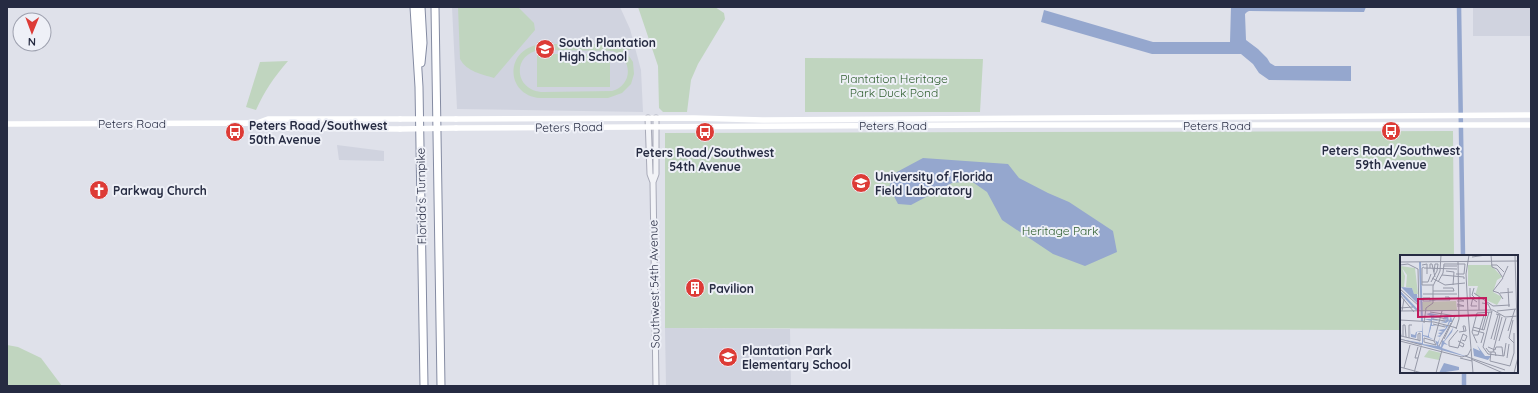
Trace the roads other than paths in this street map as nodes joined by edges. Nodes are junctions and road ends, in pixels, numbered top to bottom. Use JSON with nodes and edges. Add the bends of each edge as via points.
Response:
{"nodes":[{"id":1,"x":414,"y":7,"type":"edge"},
{"id":2,"x":422,"y":7,"type":"edge"},
{"id":3,"x":435,"y":7,"type":"edge"},
{"id":4,"x":419,"y":87,"type":"junction"},
{"id":5,"x":1531,"y":115,"type":"edge"},
{"id":6,"x":648,"y":118,"type":"junction"},
{"id":7,"x":656,"y":118,"type":"junction"},
{"id":8,"x":257,"y":123,"type":"junction"},
{"id":9,"x":7,"y":124,"type":"edge"},
{"id":10,"x":1531,"y":125,"type":"edge"},
{"id":11,"x":648,"y":126,"type":"junction"},
{"id":12,"x":656,"y":126,"type":"junction"},
{"id":13,"x":653,"y":182,"type":"junction"},
{"id":14,"x":424,"y":386,"type":"edge"},
{"id":15,"x":441,"y":386,"type":"edge"},
{"id":16,"x":656,"y":386,"type":"edge"}],
"edges":[{"from":1,"to":4,"type":"highway","name":"Florida's Turnpike"},
{"from":2,"to":4,"type":"highway","via":[[423,43]]},
{"from":3,"to":15,"type":"highway","name":"Florida's Turnpike"},
{"from":4,"to":14,"type":"highway","name":"Florida's Turnpike"},
{"from":5,"to":7,"type":"main road","name":"Peters Road","via":[[763,120]]},
{"from":6,"to":7,"type":"main road","name":"Peters Road"},
{"from":6,"to":8,"type":"main road","name":"Peters Road","bridge":true,"via":[[268,119]]},
{"from":6,"to":11,"type":"street","name":"Southwest 54th Avenue"},
{"from":7,"to":12,"type":"street","name":"Southwest 54th Avenue"},
{"from":8,"to":9,"type":"main road","name":"Peters Road"},
{"from":8,"to":11,"type":"main road","name":"Peters Road","bridge":true,"via":[[266,128]]},
{"from":10,"to":12,"type":"main road","name":"Peters Road"},
{"from":11,"to":12,"type":"main road","name":"Peters Road"},
{"from":11,"to":13,"type":"street","name":"Southwest 54th Avenue","via":[[650,174]]},
{"from":12,"to":13,"type":"street","name":"Southwest 54th Avenue","via":[[656,174]]},
{"from":13,"to":16,"type":"street","name":"Southwest 54th Avenue"}]}
